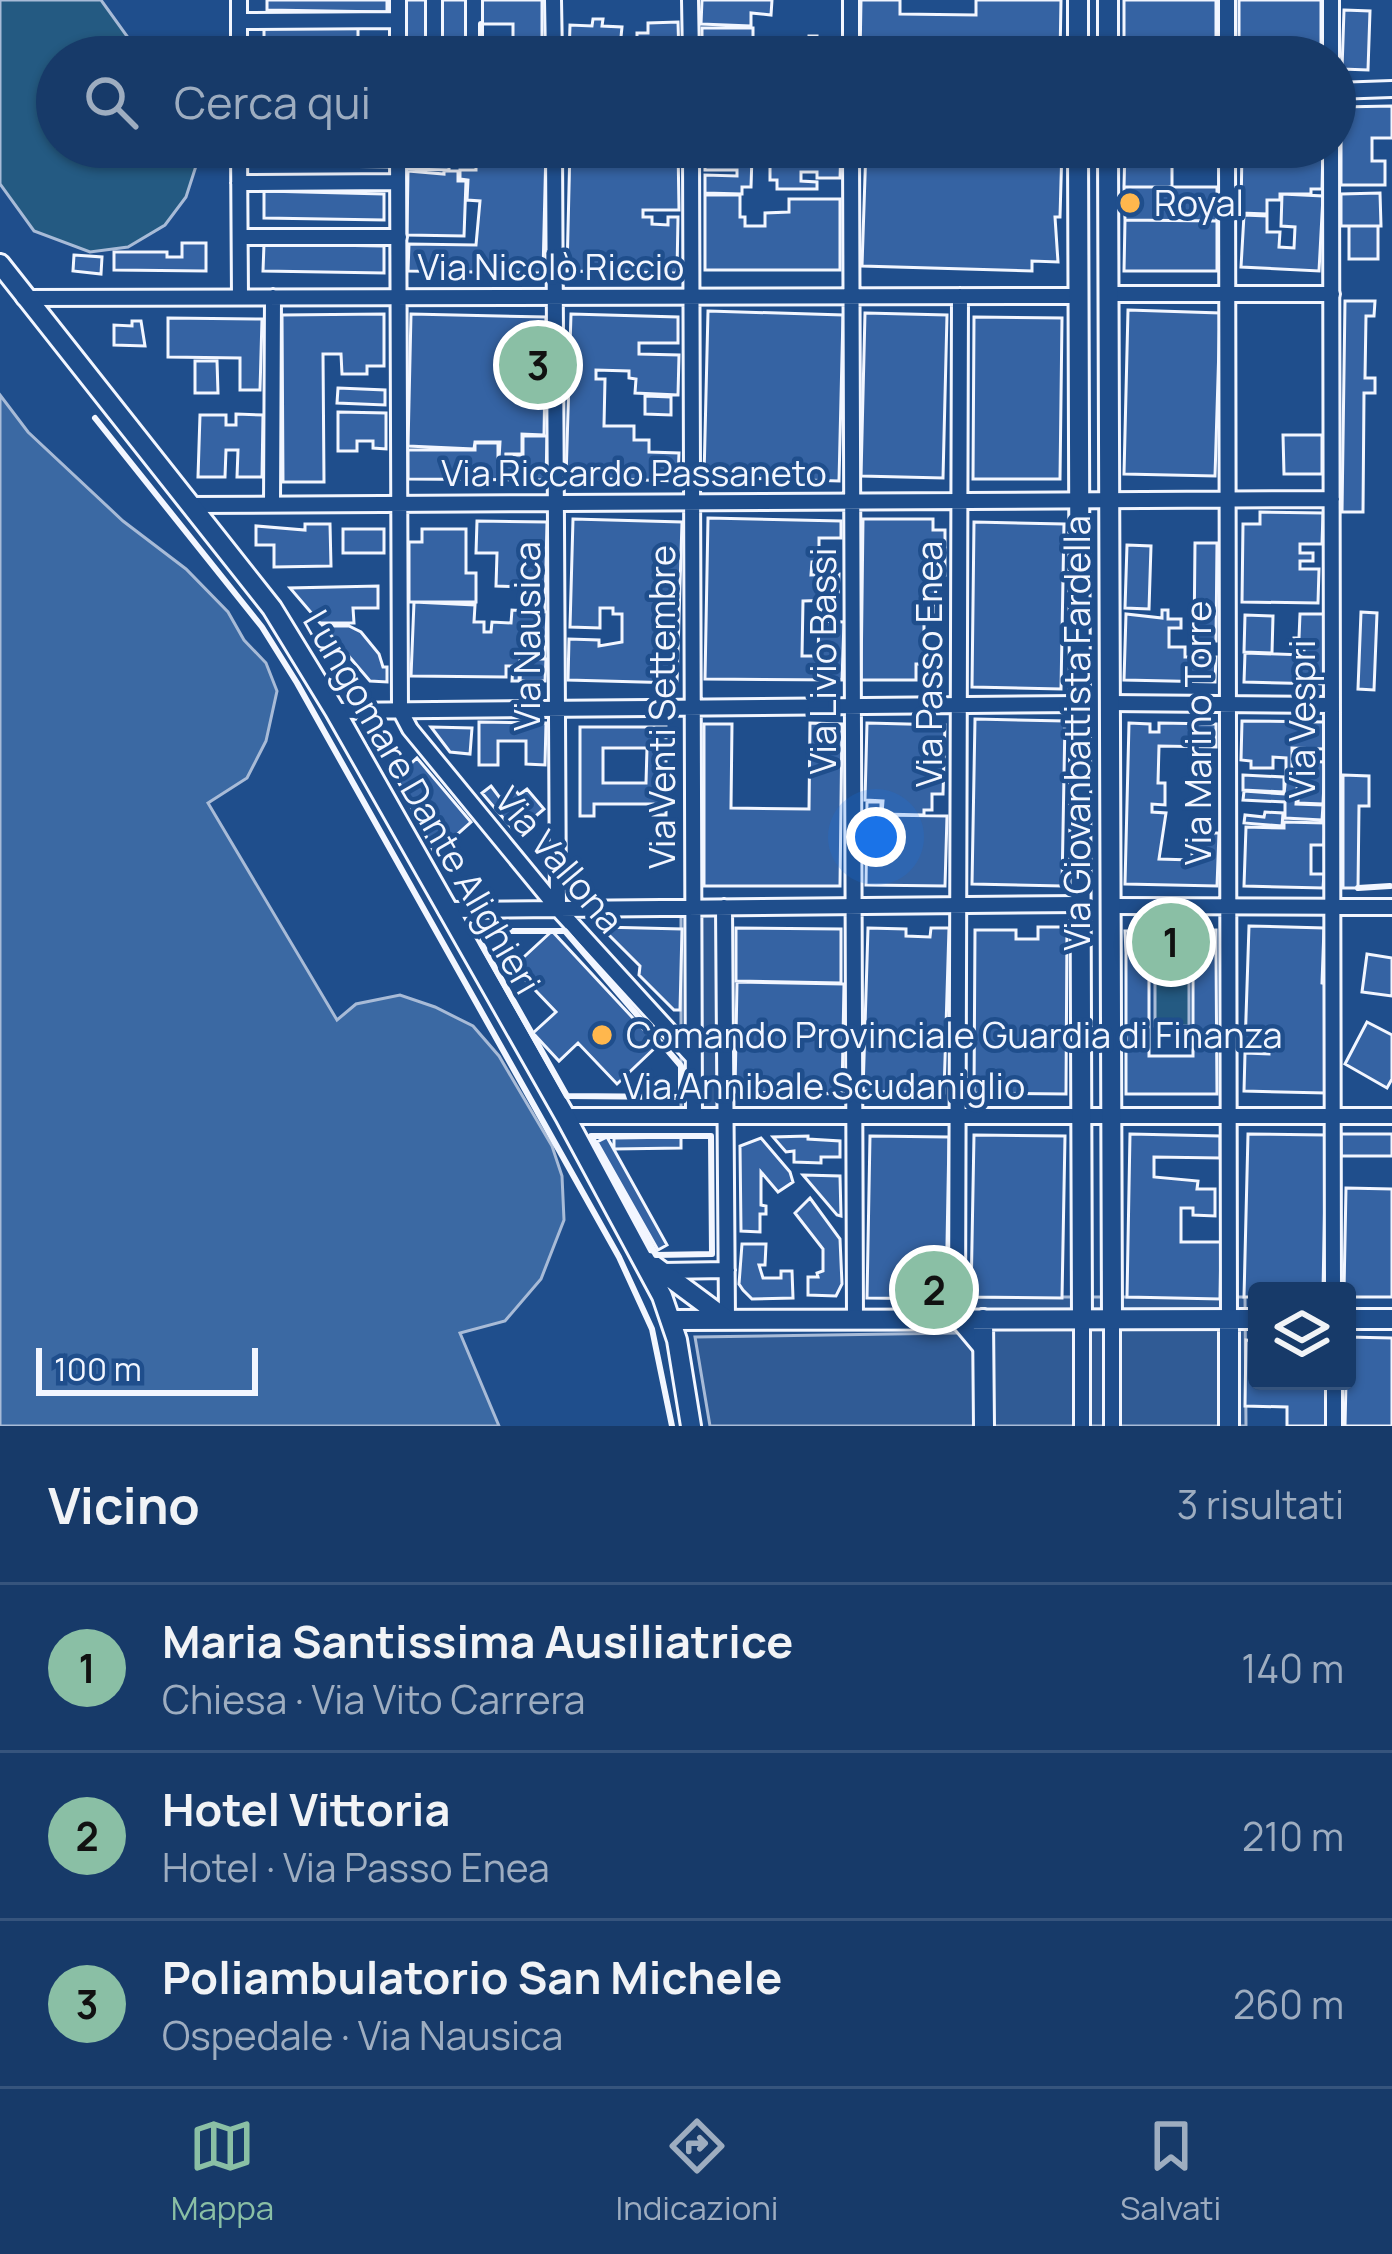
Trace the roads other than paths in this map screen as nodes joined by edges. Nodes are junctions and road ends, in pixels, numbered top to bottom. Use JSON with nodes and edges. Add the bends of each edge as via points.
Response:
{"nodes":[{"id":1,"x":239,"y":0,"type":"edge"},
{"id":2,"x":398,"y":0,"type":"edge"},
{"id":3,"x":434,"y":0,"type":"edge"},
{"id":4,"x":474,"y":0,"type":"edge"},
{"id":5,"x":553,"y":0,"type":"edge"},
{"id":6,"x":690,"y":0,"type":"edge"},
{"id":7,"x":851,"y":0,"type":"edge"},
{"id":8,"x":1078,"y":0,"type":"edge"},
{"id":9,"x":1108,"y":0,"type":"edge"},
{"id":10,"x":1227,"y":0,"type":"edge"},
{"id":11,"x":1331,"y":0,"type":"edge"},
{"id":12,"x":398,"y":20,"type":"junction"},
{"id":13,"x":239,"y":21,"type":"junction"},
{"id":14,"x":239,"y":36,"type":"edge"},
{"id":15,"x":398,"y":36,"type":"edge"},
{"id":16,"x":434,"y":36,"type":"edge"},
{"id":17,"x":474,"y":36,"type":"edge"},
{"id":18,"x":554,"y":36,"type":"edge"},
{"id":19,"x":691,"y":36,"type":"edge"},
{"id":20,"x":851,"y":36,"type":"edge"},
{"id":21,"x":1078,"y":36,"type":"edge"},
{"id":22,"x":1108,"y":36,"type":"edge"},
{"id":23,"x":1227,"y":36,"type":"edge"},
{"id":24,"x":1331,"y":36,"type":"edge"},
{"id":25,"x":1392,"y":89,"type":"edge"},
{"id":26,"x":1356,"y":90,"type":"edge"},
{"id":27,"x":239,"y":168,"type":"edge"},
{"id":28,"x":398,"y":168,"type":"edge"},
{"id":29,"x":554,"y":168,"type":"edge"},
{"id":30,"x":691,"y":168,"type":"edge"},
{"id":31,"x":851,"y":168,"type":"edge"},
{"id":32,"x":1078,"y":168,"type":"edge"},
{"id":33,"x":1108,"y":168,"type":"edge"},
{"id":34,"x":1227,"y":168,"type":"edge"},
{"id":35,"x":1331,"y":168,"type":"edge"},
{"id":36,"x":398,"y":182,"type":"junction"},
{"id":37,"x":239,"y":183,"type":"junction"},
{"id":38,"x":399,"y":237,"type":"junction"},
{"id":39,"x":239,"y":238,"type":"junction"},
{"id":40,"x":0,"y":264,"type":"edge"},
{"id":41,"x":1108,"y":294,"type":"junction"},
{"id":42,"x":1227,"y":294,"type":"junction"},
{"id":43,"x":1332,"y":294,"type":"junction"},
{"id":44,"x":691,"y":296,"type":"junction"},
{"id":45,"x":852,"y":296,"type":"junction"},
{"id":46,"x":960,"y":296,"type":"junction"},
{"id":47,"x":1079,"y":296,"type":"junction"},
{"id":48,"x":240,"y":297,"type":"junction"},
{"id":49,"x":273,"y":297,"type":"junction"},
{"id":50,"x":399,"y":297,"type":"junction"},
{"id":51,"x":555,"y":297,"type":"junction"},
{"id":52,"x":24,"y":298,"type":"junction"},
{"id":53,"x":1332,"y":499,"type":"junction"},
{"id":54,"x":1109,"y":500,"type":"junction"},
{"id":55,"x":1228,"y":500,"type":"junction"},
{"id":56,"x":853,"y":502,"type":"junction"},
{"id":57,"x":959,"y":502,"type":"junction"},
{"id":58,"x":1079,"y":502,"type":"junction"},
{"id":59,"x":556,"y":503,"type":"junction"},
{"id":60,"x":692,"y":503,"type":"junction"},
{"id":61,"x":272,"y":504,"type":"junction"},
{"id":62,"x":399,"y":504,"type":"junction"},
{"id":63,"x":188,"y":505,"type":"junction"},
{"id":64,"x":1110,"y":703,"type":"junction"},
{"id":65,"x":1080,"y":704,"type":"junction"},
{"id":66,"x":1228,"y":704,"type":"junction"},
{"id":67,"x":959,"y":705,"type":"junction"},
{"id":68,"x":1332,"y":705,"type":"junction"},
{"id":69,"x":853,"y":706,"type":"junction"},
{"id":70,"x":692,"y":708,"type":"junction"},
{"id":71,"x":557,"y":709,"type":"junction"},
{"id":72,"x":400,"y":710,"type":"junction"},
{"id":73,"x":335,"y":711,"type":"junction"},
{"id":74,"x":1081,"y":904,"type":"junction"},
{"id":75,"x":958,"y":905,"type":"junction"},
{"id":76,"x":854,"y":906,"type":"junction"},
{"id":77,"x":1111,"y":906,"type":"junction"},
{"id":78,"x":1228,"y":906,"type":"junction"},
{"id":79,"x":724,"y":907,"type":"junction"},
{"id":80,"x":1333,"y":907,"type":"junction"},
{"id":81,"x":1392,"y":907,"type":"edge"},
{"id":82,"x":693,"y":908,"type":"junction"},
{"id":83,"x":558,"y":909,"type":"junction"},
{"id":84,"x":446,"y":910,"type":"junction"},
{"id":85,"x":693,"y":1057,"type":"junction"},
{"id":86,"x":566,"y":1116,"type":"junction"},
{"id":87,"x":694,"y":1116,"type":"junction"},
{"id":88,"x":725,"y":1116,"type":"junction"},
{"id":89,"x":855,"y":1116,"type":"junction"},
{"id":90,"x":958,"y":1116,"type":"junction"},
{"id":91,"x":1333,"y":1116,"type":"junction"},
{"id":92,"x":1392,"y":1116,"type":"edge"},
{"id":93,"x":1082,"y":1117,"type":"junction"},
{"id":94,"x":1111,"y":1117,"type":"junction"},
{"id":95,"x":1228,"y":1117,"type":"junction"},
{"id":96,"x":640,"y":1256,"type":"junction"},
{"id":97,"x":727,"y":1270,"type":"junction"},
{"id":98,"x":662,"y":1271,"type":"junction"},
{"id":99,"x":1334,"y":1282,"type":"edge"},
{"id":100,"x":855,"y":1319,"type":"junction"},
{"id":101,"x":957,"y":1319,"type":"junction"},
{"id":102,"x":983,"y":1319,"type":"junction"},
{"id":103,"x":1082,"y":1319,"type":"junction"},
{"id":104,"x":1112,"y":1319,"type":"junction"},
{"id":105,"x":1244,"y":1319,"type":"edge"},
{"id":106,"x":1356,"y":1319,"type":"edge"},
{"id":107,"x":1392,"y":1319,"type":"edge"},
{"id":108,"x":671,"y":1320,"type":"junction"},
{"id":109,"x":727,"y":1320,"type":"junction"},
{"id":110,"x":983,"y":1351,"type":"junction"},
{"id":111,"x":1334,"y":1390,"type":"edge"},
{"id":112,"x":691,"y":1426,"type":"edge"},
{"id":113,"x":983,"y":1426,"type":"edge"},
{"id":114,"x":1082,"y":1426,"type":"edge"},
{"id":115,"x":1112,"y":1426,"type":"edge"},
{"id":116,"x":1229,"y":1426,"type":"edge"},
{"id":117,"x":1334,"y":1426,"type":"edge"}],
"edges":[{"from":1,"to":13,"type":"street"},
{"from":2,"to":12,"type":"street"},
{"from":3,"to":16,"type":"street"},
{"from":4,"to":17,"type":"street"},
{"from":5,"to":18,"type":"street"},
{"from":6,"to":19,"type":"street"},
{"from":7,"to":20,"type":"street"},
{"from":8,"to":21,"type":"main road"},
{"from":9,"to":22,"type":"main road"},
{"from":10,"to":23,"type":"street"},
{"from":11,"to":24,"type":"street"},
{"from":12,"to":13,"type":"street"},
{"from":12,"to":15,"type":"street"},
{"from":13,"to":14,"type":"street"},
{"from":25,"to":26,"type":"street"},
{"from":27,"to":37,"type":"street"},
{"from":28,"to":36,"type":"street"},
{"from":29,"to":51,"type":"street","name":"Via Nausica"},
{"from":30,"to":44,"type":"street","name":"Via Venti Settembre"},
{"from":31,"to":45,"type":"street","name":"Via Livio Bassi"},
{"from":32,"to":47,"type":"main road","name":"Via Giovanbattista Fardella"},
{"from":33,"to":41,"type":"main road","name":"Via Giovanbattista Fardella"},
{"from":34,"to":42,"type":"street","name":"Via Marino Torre"},
{"from":35,"to":43,"type":"street","name":"Via Vespri"},
{"from":36,"to":37,"type":"street"},
{"from":36,"to":38,"type":"street"},
{"from":37,"to":39,"type":"street"},
{"from":38,"to":39,"type":"street"},
{"from":38,"to":50,"type":"street"},
{"from":39,"to":48,"type":"street"},
{"from":40,"to":52,"type":"main road","name":"Lungomare Dante Alighieri"},
{"from":41,"to":42,"type":"street"},
{"from":41,"to":54,"type":"main road","name":"Via Giovanbattista Fardella"},
{"from":42,"to":43,"type":"street"},
{"from":42,"to":55,"type":"street","name":"Via Marino Torre"},
{"from":43,"to":53,"type":"street","name":"Via Vespri"},
{"from":44,"to":45,"type":"street","name":"Via Nicolò Riccio"},
{"from":44,"to":51,"type":"street","name":"Via Nicolò Riccio"},
{"from":44,"to":60,"type":"street","name":"Via Venti Settembre"},
{"from":45,"to":46,"type":"street","name":"Via Nicolò Riccio"},
{"from":45,"to":56,"type":"street","name":"Via Livio Bassi"},
{"from":46,"to":47,"type":"street","name":"Via Nicolò Riccio"},
{"from":46,"to":57,"type":"street","name":"Via Passo Enea"},
{"from":47,"to":58,"type":"main road","name":"Via Giovanbattista Fardella"},
{"from":48,"to":49,"type":"street","name":"Via Nicolò Riccio"},
{"from":48,"to":52,"type":"street","name":"Via Nicolò Riccio"},
{"from":49,"to":50,"type":"street","name":"Via Nicolò Riccio"},
{"from":49,"to":61,"type":"street"},
{"from":50,"to":51,"type":"street","name":"Via Nicolò Riccio"},
{"from":50,"to":62,"type":"street"},
{"from":51,"to":59,"type":"street","name":"Via Nausica"},
{"from":52,"to":63,"type":"main road","name":"Lungomare Dante Alighieri"},
{"from":53,"to":55,"type":"street","name":"Via Riccardo Passaneto"},
{"from":53,"to":68,"type":"street","name":"Via Vespri"},
{"from":54,"to":55,"type":"street","name":"Via Riccardo Passaneto"},
{"from":54,"to":58,"type":"street","name":"Via Riccardo Passaneto"},
{"from":54,"to":64,"type":"main road","name":"Via Giovanbattista Fardella"},
{"from":55,"to":66,"type":"street","name":"Via Marino Torre"},
{"from":56,"to":57,"type":"street","name":"Via Riccardo Passaneto"},
{"from":56,"to":60,"type":"street","name":"Via Riccardo Passaneto"},
{"from":56,"to":69,"type":"street","name":"Via Livio Bassi"},
{"from":57,"to":58,"type":"street","name":"Via Riccardo Passaneto"},
{"from":57,"to":67,"type":"street","name":"Via Passo Enea"},
{"from":58,"to":65,"type":"main road","name":"Via Giovanbattista Fardella"},
{"from":59,"to":60,"type":"street","name":"Via Riccardo Passaneto"},
{"from":59,"to":62,"type":"street","name":"Via Riccardo Passaneto"},
{"from":59,"to":71,"type":"street","name":"Via Nausica"},
{"from":60,"to":70,"type":"street","name":"Via Venti Settembre"},
{"from":61,"to":62,"type":"street","name":"Via Riccardo Passaneto"},
{"from":61,"to":63,"type":"street","name":"Via Riccardo Passaneto"},
{"from":62,"to":72,"type":"street"},
{"from":63,"to":73,"type":"main road","name":"Lungomare Dante Alighieri","via":[[272,608]]},
{"from":64,"to":66,"type":"street"},
{"from":64,"to":77,"type":"main road","name":"Via Giovanbattista Fardella"},
{"from":65,"to":67,"type":"street"},
{"from":65,"to":74,"type":"main road","name":"Via Giovanbattista Fardella"},
{"from":66,"to":68,"type":"street"},
{"from":66,"to":78,"type":"street","name":"Via Marino Torre"},
{"from":67,"to":69,"type":"street"},
{"from":67,"to":75,"type":"street","name":"Via Passo Enea"},
{"from":68,"to":80,"type":"street","name":"Via Vespri"},
{"from":69,"to":70,"type":"street"},
{"from":69,"to":76,"type":"street","name":"Via Livio Bassi"},
{"from":70,"to":71,"type":"street"},
{"from":70,"to":82,"type":"street","name":"Via Venti Settembre"},
{"from":71,"to":72,"type":"street"},
{"from":71,"to":83,"type":"street","name":"Via Nausica"},
{"from":72,"to":73,"type":"street"},
{"from":72,"to":83,"type":"street","name":"Via Vallona"},
{"from":73,"to":84,"type":"main road","name":"Lungomare Dante Alighieri"},
{"from":74,"to":75,"type":"street"},
{"from":74,"to":93,"type":"main road","name":"Via Giovanbattista Fardella"},
{"from":75,"to":76,"type":"street"},
{"from":75,"to":90,"type":"street","name":"Via Passo Enea"},
{"from":76,"to":79,"type":"street"},
{"from":76,"to":89,"type":"street","name":"Via Livio Bassi"},
{"from":77,"to":78,"type":"street"},
{"from":77,"to":94,"type":"main road","name":"Via Giovanbattista Fardella"},
{"from":78,"to":80,"type":"street"},
{"from":78,"to":95,"type":"street","name":"Via Marino Torre"},
{"from":79,"to":82,"type":"street"},
{"from":79,"to":88,"type":"street"},
{"from":80,"to":81,"type":"street"},
{"from":80,"to":91,"type":"street","name":"Via Vespri"},
{"from":82,"to":83,"type":"street"},
{"from":82,"to":85,"type":"street","name":"Via Venti Settembre"},
{"from":83,"to":84,"type":"street"},
{"from":83,"to":85,"type":"street","name":"Via Vallona"},
{"from":84,"to":86,"type":"main road","name":"Lungomare Dante Alighieri"},
{"from":85,"to":87,"type":"street","name":"Via Venti Settembre"},
{"from":86,"to":87,"type":"street","name":"Via Annibale Scudaniglio"},
{"from":86,"to":96,"type":"main road","name":"Lungomare Dante Alighieri"},
{"from":87,"to":88,"type":"street","name":"Via Annibale Scudaniglio"},
{"from":88,"to":89,"type":"street","name":"Via Annibale Scudaniglio"},
{"from":88,"to":97,"type":"street"},
{"from":89,"to":90,"type":"street","name":"Via Annibale Scudaniglio"},
{"from":89,"to":100,"type":"street","name":"Via Livio Bassi"},
{"from":90,"to":93,"type":"street","name":"Via Annibale Scudaniglio"},
{"from":90,"to":101,"type":"street","name":"Via Passo Enea"},
{"from":91,"to":92,"type":"street","name":"Via Annibale Scudaniglio"},
{"from":91,"to":95,"type":"street","name":"Via Annibale Scudaniglio"},
{"from":91,"to":99,"type":"street","name":"Via Vespri"},
{"from":93,"to":94,"type":"street","name":"Via Annibale Scudaniglio"},
{"from":93,"to":103,"type":"main road","name":"Via Giovanbattista Fardella"},
{"from":94,"to":95,"type":"street","name":"Via Annibale Scudaniglio"},
{"from":94,"to":104,"type":"main road","name":"Via Giovanbattista Fardella"},
{"from":95,"to":105,"type":"street","name":"Via Marino Torre"},
{"from":96,"to":98,"type":"main road"},
{"from":96,"to":108,"type":"main road","name":"Lungomare Dante Alighieri"},
{"from":97,"to":98,"type":"street"},
{"from":97,"to":109,"type":"street"},
{"from":98,"to":109,"type":"main road"},
{"from":100,"to":101,"type":"main road"},
{"from":100,"to":109,"type":"main road"},
{"from":101,"to":102,"type":"main road"},
{"from":101,"to":110,"type":"street"},
{"from":102,"to":103,"type":"main road"},
{"from":102,"to":110,"type":"main road"},
{"from":103,"to":104,"type":"main road"},
{"from":103,"to":114,"type":"street"},
{"from":104,"to":105,"type":"main road"},
{"from":104,"to":115,"type":"street"},
{"from":105,"to":116,"type":"main road"},
{"from":106,"to":107,"type":"main road"},
{"from":108,"to":109,"type":"main road"},
{"from":108,"to":112,"type":"main road","name":"Lungomare Dante Alighieri"},
{"from":110,"to":113,"type":"main road"},
{"from":111,"to":117,"type":"street"}]}
